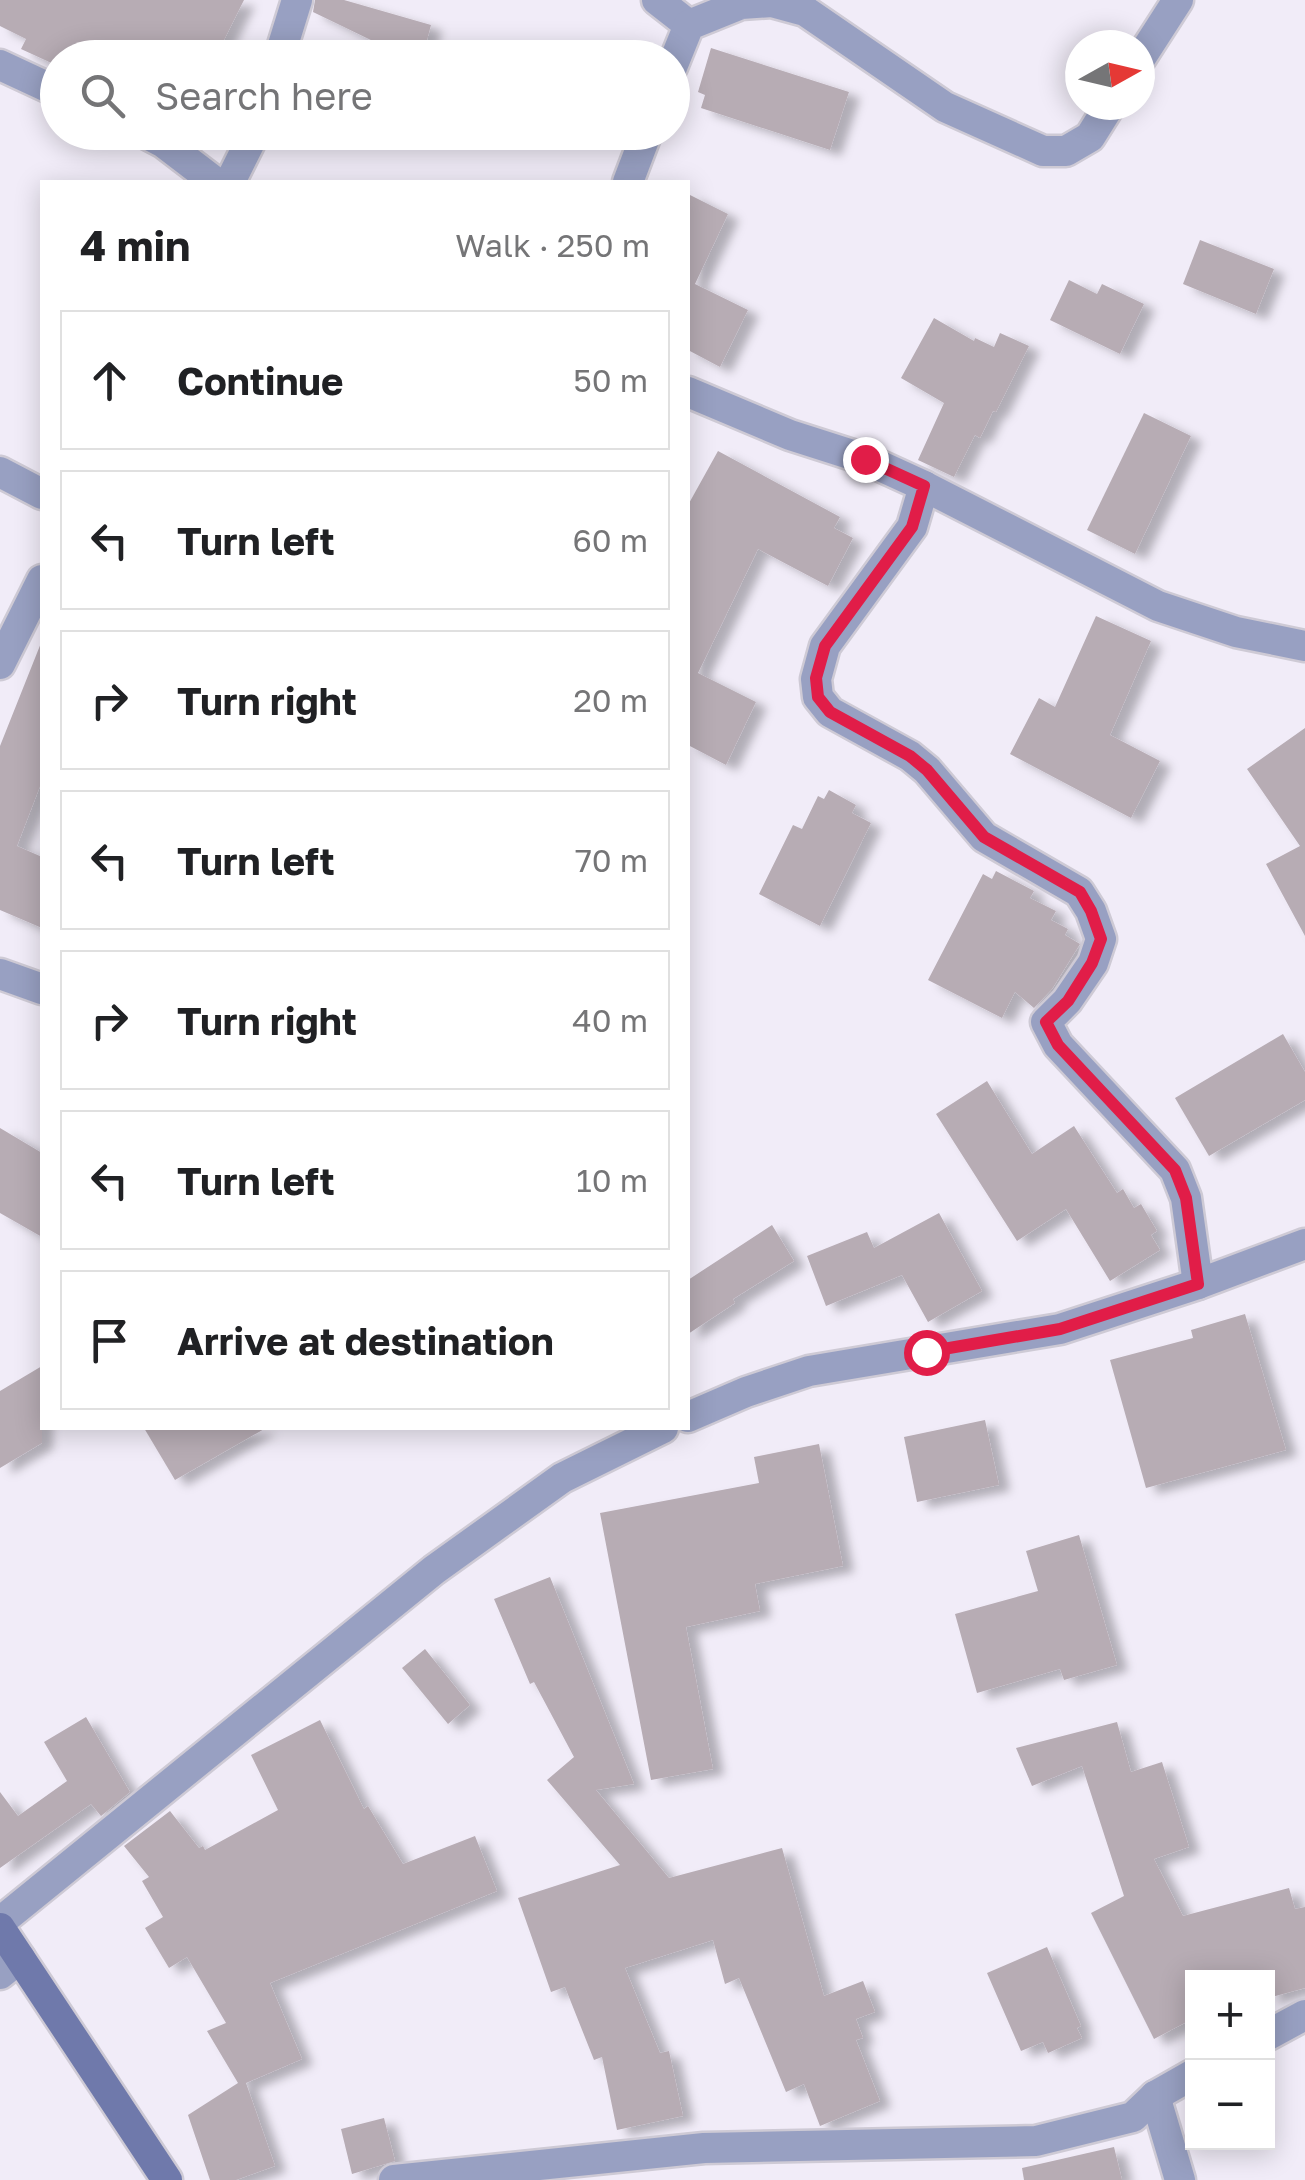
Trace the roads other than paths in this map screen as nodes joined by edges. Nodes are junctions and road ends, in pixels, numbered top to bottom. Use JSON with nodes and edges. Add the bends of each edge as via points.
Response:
{"nodes":[{"id":1,"x":297,"y":0,"type":"edge"},
{"id":2,"x":658,"y":0,"type":"edge"},
{"id":3,"x":1178,"y":0,"type":"edge"},
{"id":4,"x":689,"y":25,"type":"junction"},
{"id":5,"x":1155,"y":36,"type":"edge"},
{"id":6,"x":285,"y":40,"type":"edge"},
{"id":7,"x":683,"y":40,"type":"edge"},
{"id":8,"x":0,"y":65,"type":"edge"},
{"id":9,"x":40,"y":84,"type":"edge"},
{"id":10,"x":1101,"y":120,"type":"edge"},
{"id":11,"x":173,"y":150,"type":"edge"},
{"id":12,"x":247,"y":150,"type":"edge"},
{"id":13,"x":640,"y":150,"type":"edge"},
{"id":14,"x":212,"y":180,"type":"edge"},
{"id":15,"x":231,"y":180,"type":"edge"},
{"id":16,"x":629,"y":180,"type":"edge"},
{"id":17,"x":690,"y":393,"type":"edge"},
{"id":18,"x":0,"y":472,"type":"edge"},
{"id":19,"x":924,"y":486,"type":"junction"},
{"id":20,"x":40,"y":493,"type":"edge"},
{"id":21,"x":40,"y":584,"type":"edge"},
{"id":22,"x":1305,"y":646,"type":"edge"},
{"id":23,"x":0,"y":664,"type":"edge"},
{"id":24,"x":0,"y":974,"type":"edge"},
{"id":25,"x":40,"y":988,"type":"edge"},
{"id":26,"x":1305,"y":1244,"type":"edge"},
{"id":27,"x":1198,"y":1284,"type":"junction"},
{"id":28,"x":690,"y":1416,"type":"edge"},
{"id":29,"x":659,"y":1430,"type":"edge"},
{"id":30,"x":0,"y":1925,"type":"edge"},
{"id":31,"x":10,"y":1966,"type":"edge"},
{"id":32,"x":1305,"y":2014,"type":"edge"},
{"id":33,"x":1275,"y":2031,"type":"edge"},
{"id":34,"x":1185,"y":2079,"type":"edge"},
{"id":35,"x":1155,"y":2096,"type":"junction"},
{"id":36,"x":167,"y":2180,"type":"edge"},
{"id":37,"x":394,"y":2180,"type":"edge"},
{"id":38,"x":1180,"y":2180,"type":"edge"}],
"edges":[{"from":1,"to":6,"type":"street"},
{"from":2,"to":4,"type":"street"},
{"from":3,"to":5,"type":"street"},
{"from":4,"to":7,"type":"street"},
{"from":4,"to":10,"type":"street","via":[[741,4],[772,2],[805,11],[945,107],[1043,150],[1066,151],[1090,137]]},
{"from":8,"to":9,"type":"street"},
{"from":11,"to":14,"type":"street"},
{"from":12,"to":15,"type":"street"},
{"from":13,"to":16,"type":"street"},
{"from":17,"to":19,"type":"street"},
{"from":18,"to":20,"type":"street"},
{"from":19,"to":22,"type":"street","via":[[1158,606]]},
{"from":19,"to":27,"type":"street","via":[[912,527],[825,646],[818,697],[830,712],[927,770],[984,837],[1080,892],[1101,939],[1068,1001],[1046,1022],[1058,1045],[1175,1170],[1186,1198]]},
{"from":21,"to":23,"type":"street"},
{"from":24,"to":25,"type":"street"},
{"from":26,"to":27,"type":"street"},
{"from":27,"to":28,"type":"street","via":[[1060,1329],[808,1371]]},
{"from":29,"to":30,"type":"street","via":[[562,1478],[434,1570]]},
{"from":30,"to":31,"type":"street"},
{"from":31,"to":36,"type":"street"},
{"from":32,"to":33,"type":"street"},
{"from":34,"to":35,"type":"street"},
{"from":35,"to":37,"type":"street","via":[[1133,2117],[1036,2142],[704,2148]]},
{"from":35,"to":38,"type":"street"}]}
